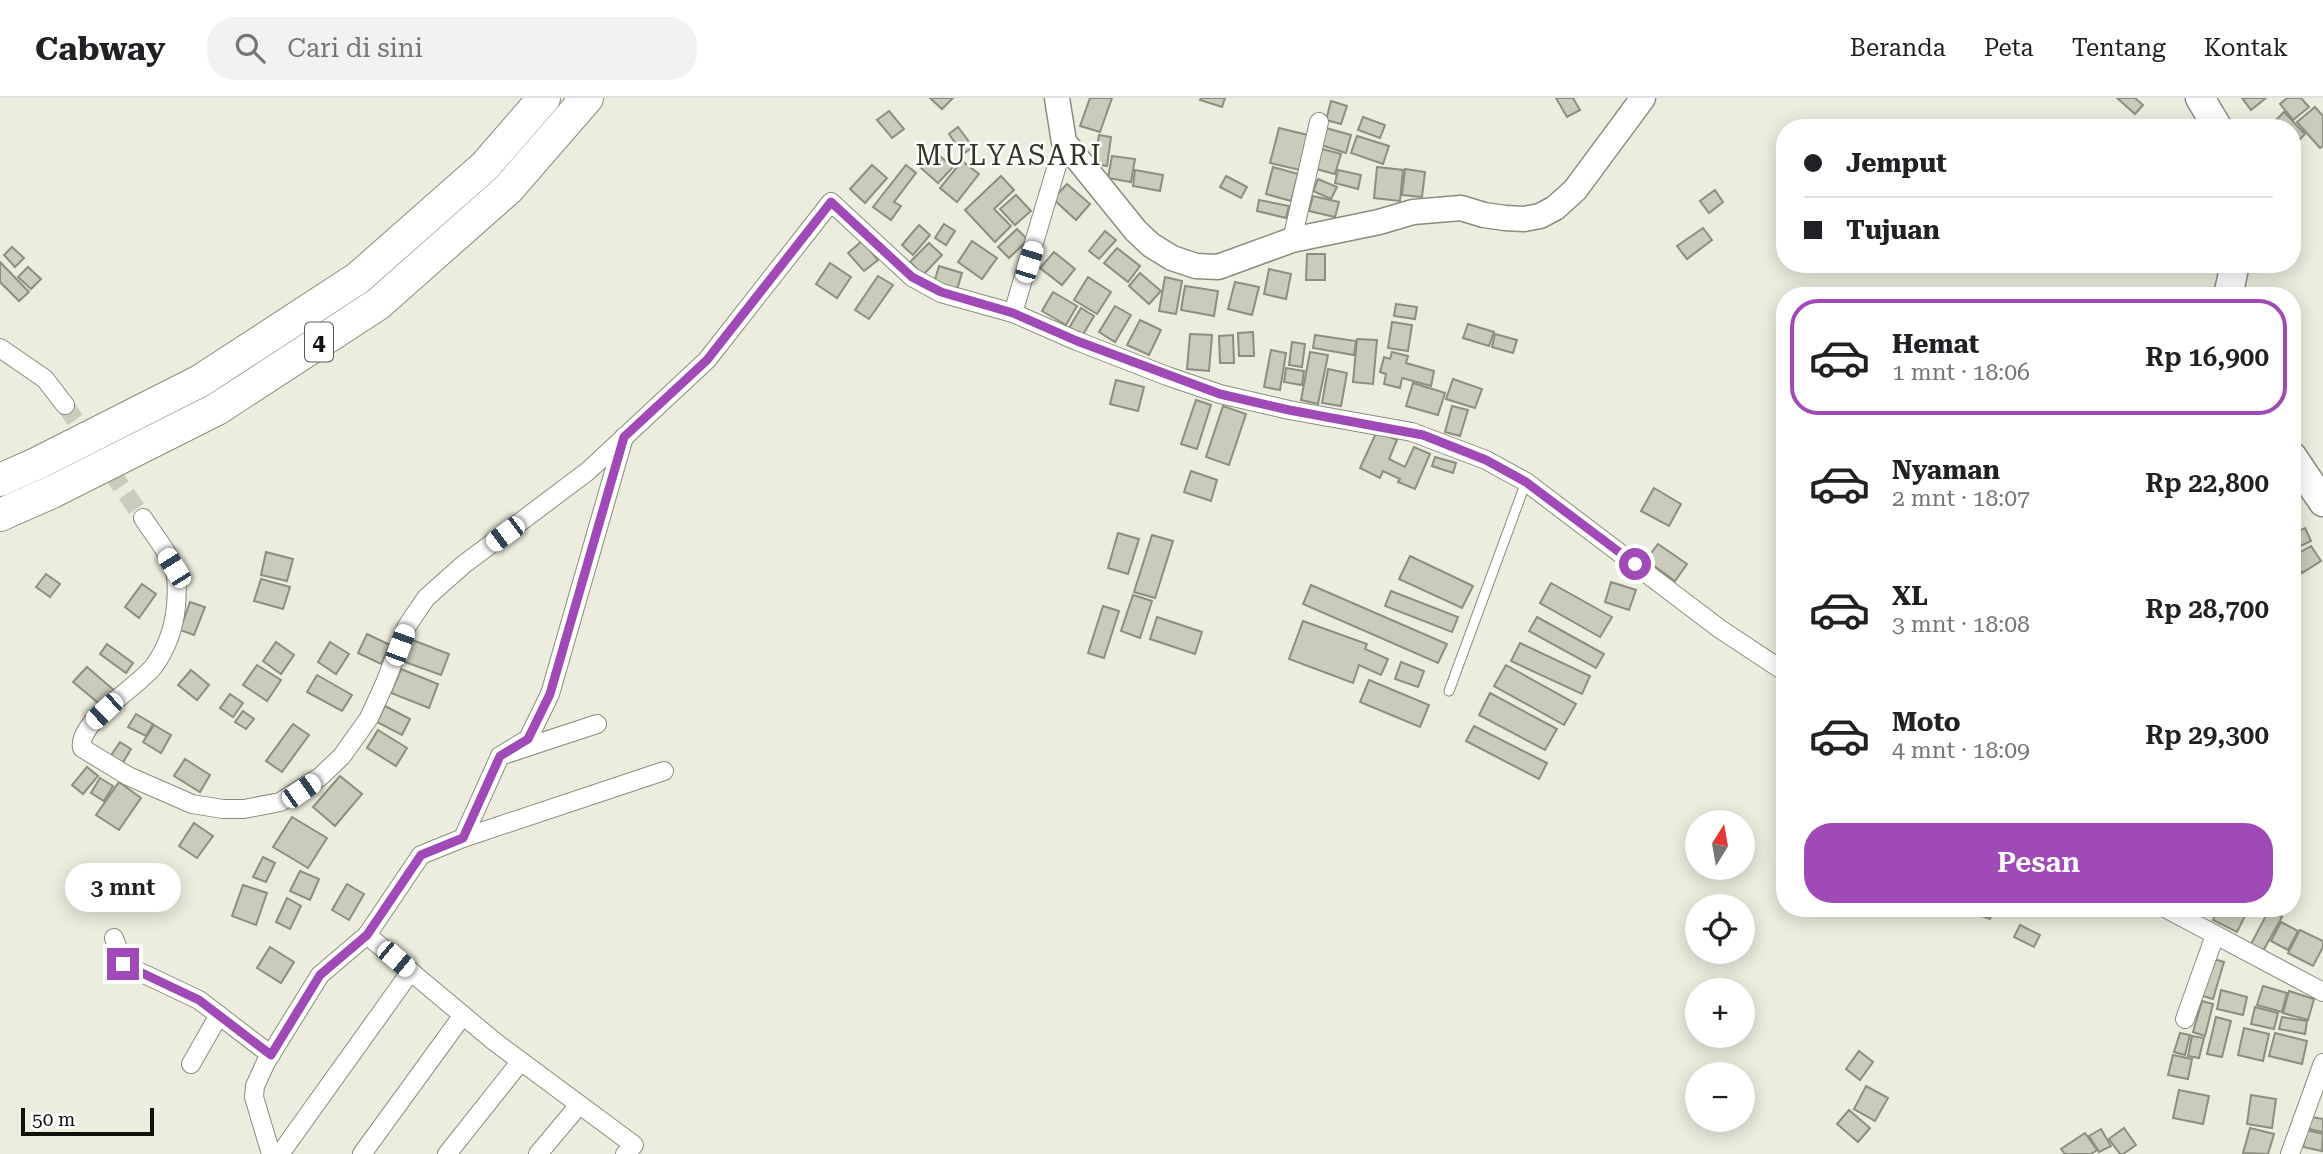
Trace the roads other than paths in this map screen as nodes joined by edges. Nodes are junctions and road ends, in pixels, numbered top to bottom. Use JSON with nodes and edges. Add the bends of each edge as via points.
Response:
{"nodes":[{"id":1,"x":544,"y":98,"type":"edge"},
{"id":2,"x":587,"y":98,"type":"edge"},
{"id":3,"x":1057,"y":98,"type":"edge"},
{"id":4,"x":1643,"y":98,"type":"edge"},
{"id":5,"x":2200,"y":98,"type":"edge"},
{"id":6,"x":2213,"y":119,"type":"edge"},
{"id":7,"x":1319,"y":122,"type":"dead end"},
{"id":8,"x":1064,"y":142,"type":"junction"},
{"id":9,"x":1292,"y":240,"type":"junction"},
{"id":10,"x":1013,"y":313,"type":"junction"},
{"id":11,"x":0,"y":348,"type":"edge"},
{"id":12,"x":65,"y":405,"type":"tunnel mouth"},
{"id":13,"x":624,"y":437,"type":"junction"},
{"id":14,"x":2301,"y":470,"type":"edge"},
{"id":15,"x":0,"y":480,"type":"edge"},
{"id":16,"x":1526,"y":482,"type":"junction"},
{"id":17,"x":2323,"y":502,"type":"edge"},
{"id":18,"x":0,"y":514,"type":"edge"},
{"id":19,"x":143,"y":518,"type":"tunnel mouth"},
{"id":20,"x":1776,"y":666,"type":"edge"},
{"id":21,"x":1449,"y":691,"type":"dead end"},
{"id":22,"x":597,"y":724,"type":"dead end"},
{"id":23,"x":500,"y":756,"type":"junction"},
{"id":24,"x":664,"y":771,"type":"dead end"},
{"id":25,"x":463,"y":838,"type":"junction"},
{"id":26,"x":2182,"y":917,"type":"edge"},
{"id":27,"x":367,"y":935,"type":"junction"},
{"id":28,"x":2215,"y":935,"type":"junction"},
{"id":29,"x":114,"y":938,"type":"dead end"},
{"id":30,"x":411,"y":971,"type":"junction"},
{"id":31,"x":2323,"y":992,"type":"edge"},
{"id":32,"x":219,"y":1015,"type":"junction"},
{"id":33,"x":463,"y":1015,"type":"junction"},
{"id":34,"x":2185,"y":1019,"type":"dead end"},
{"id":35,"x":271,"y":1055,"type":"junction"},
{"id":36,"x":521,"y":1061,"type":"junction"},
{"id":37,"x":2323,"y":1063,"type":"edge"},
{"id":38,"x":191,"y":1064,"type":"dead end"},
{"id":39,"x":579,"y":1105,"type":"junction"},
{"id":40,"x":271,"y":1154,"type":"edge"},
{"id":41,"x":280,"y":1154,"type":"edge"},
{"id":42,"x":362,"y":1154,"type":"edge"},
{"id":43,"x":447,"y":1154,"type":"edge"},
{"id":44,"x":538,"y":1154,"type":"edge"},
{"id":45,"x":625,"y":1154,"type":"edge"},
{"id":46,"x":2290,"y":1154,"type":"edge"}],
"edges":[{"from":1,"to":15,"type":"highway","number":"4","via":[[485,166],[358,278],[200,381]]},
{"from":2,"to":18,"type":"highway","number":"4","via":[[508,189],[378,304],[217,409]]},
{"from":3,"to":8,"type":"main road"},
{"from":4,"to":9,"type":"main road","via":[[1575,190],[1540,216],[1504,218],[1441,208]]},
{"from":5,"to":6,"type":"main road"},
{"from":7,"to":9,"type":"street"},
{"from":8,"to":9,"type":"main road","via":[[1136,231],[1172,258],[1218,267]]},
{"from":8,"to":10,"type":"street"},
{"from":10,"to":13,"type":"street","via":[[957,299],[912,277],[831,202],[707,360]]},
{"from":10,"to":16,"type":"street","via":[[1220,394],[1423,435]]},
{"from":11,"to":12,"type":"street","via":[[45,379]]},
{"from":13,"to":19,"type":"street","via":[[588,471],[426,598],[407,626],[374,708],[342,756],[320,777],[280,802],[223,809],[192,804],[128,776],[82,748],[85,731],[147,674],[172,631],[177,591],[174,568]]},
{"from":13,"to":23,"type":"street","via":[[550,694],[528,739]]},
{"from":14,"to":17,"type":"main road"},
{"from":16,"to":20,"type":"street"},
{"from":16,"to":21,"type":"lane"},
{"from":22,"to":23,"type":"street"},
{"from":23,"to":25,"type":"street"},
{"from":24,"to":25,"type":"street"},
{"from":25,"to":27,"type":"street","via":[[421,855]]},
{"from":26,"to":28,"type":"street"},
{"from":27,"to":30,"type":"street"},
{"from":27,"to":35,"type":"street","via":[[320,975]]},
{"from":28,"to":31,"type":"street"},
{"from":28,"to":34,"type":"street"},
{"from":29,"to":32,"type":"street","via":[[123,964],[199,1000]]},
{"from":30,"to":33,"type":"street"},
{"from":30,"to":41,"type":"street"},
{"from":32,"to":35,"type":"street"},
{"from":32,"to":38,"type":"street"},
{"from":33,"to":36,"type":"street"},
{"from":33,"to":42,"type":"street"},
{"from":35,"to":40,"type":"street","via":[[254,1097]]},
{"from":36,"to":39,"type":"street"},
{"from":36,"to":43,"type":"street"},
{"from":37,"to":46,"type":"street"},
{"from":39,"to":44,"type":"street"},
{"from":39,"to":45,"type":"street","via":[[634,1145]]}]}
